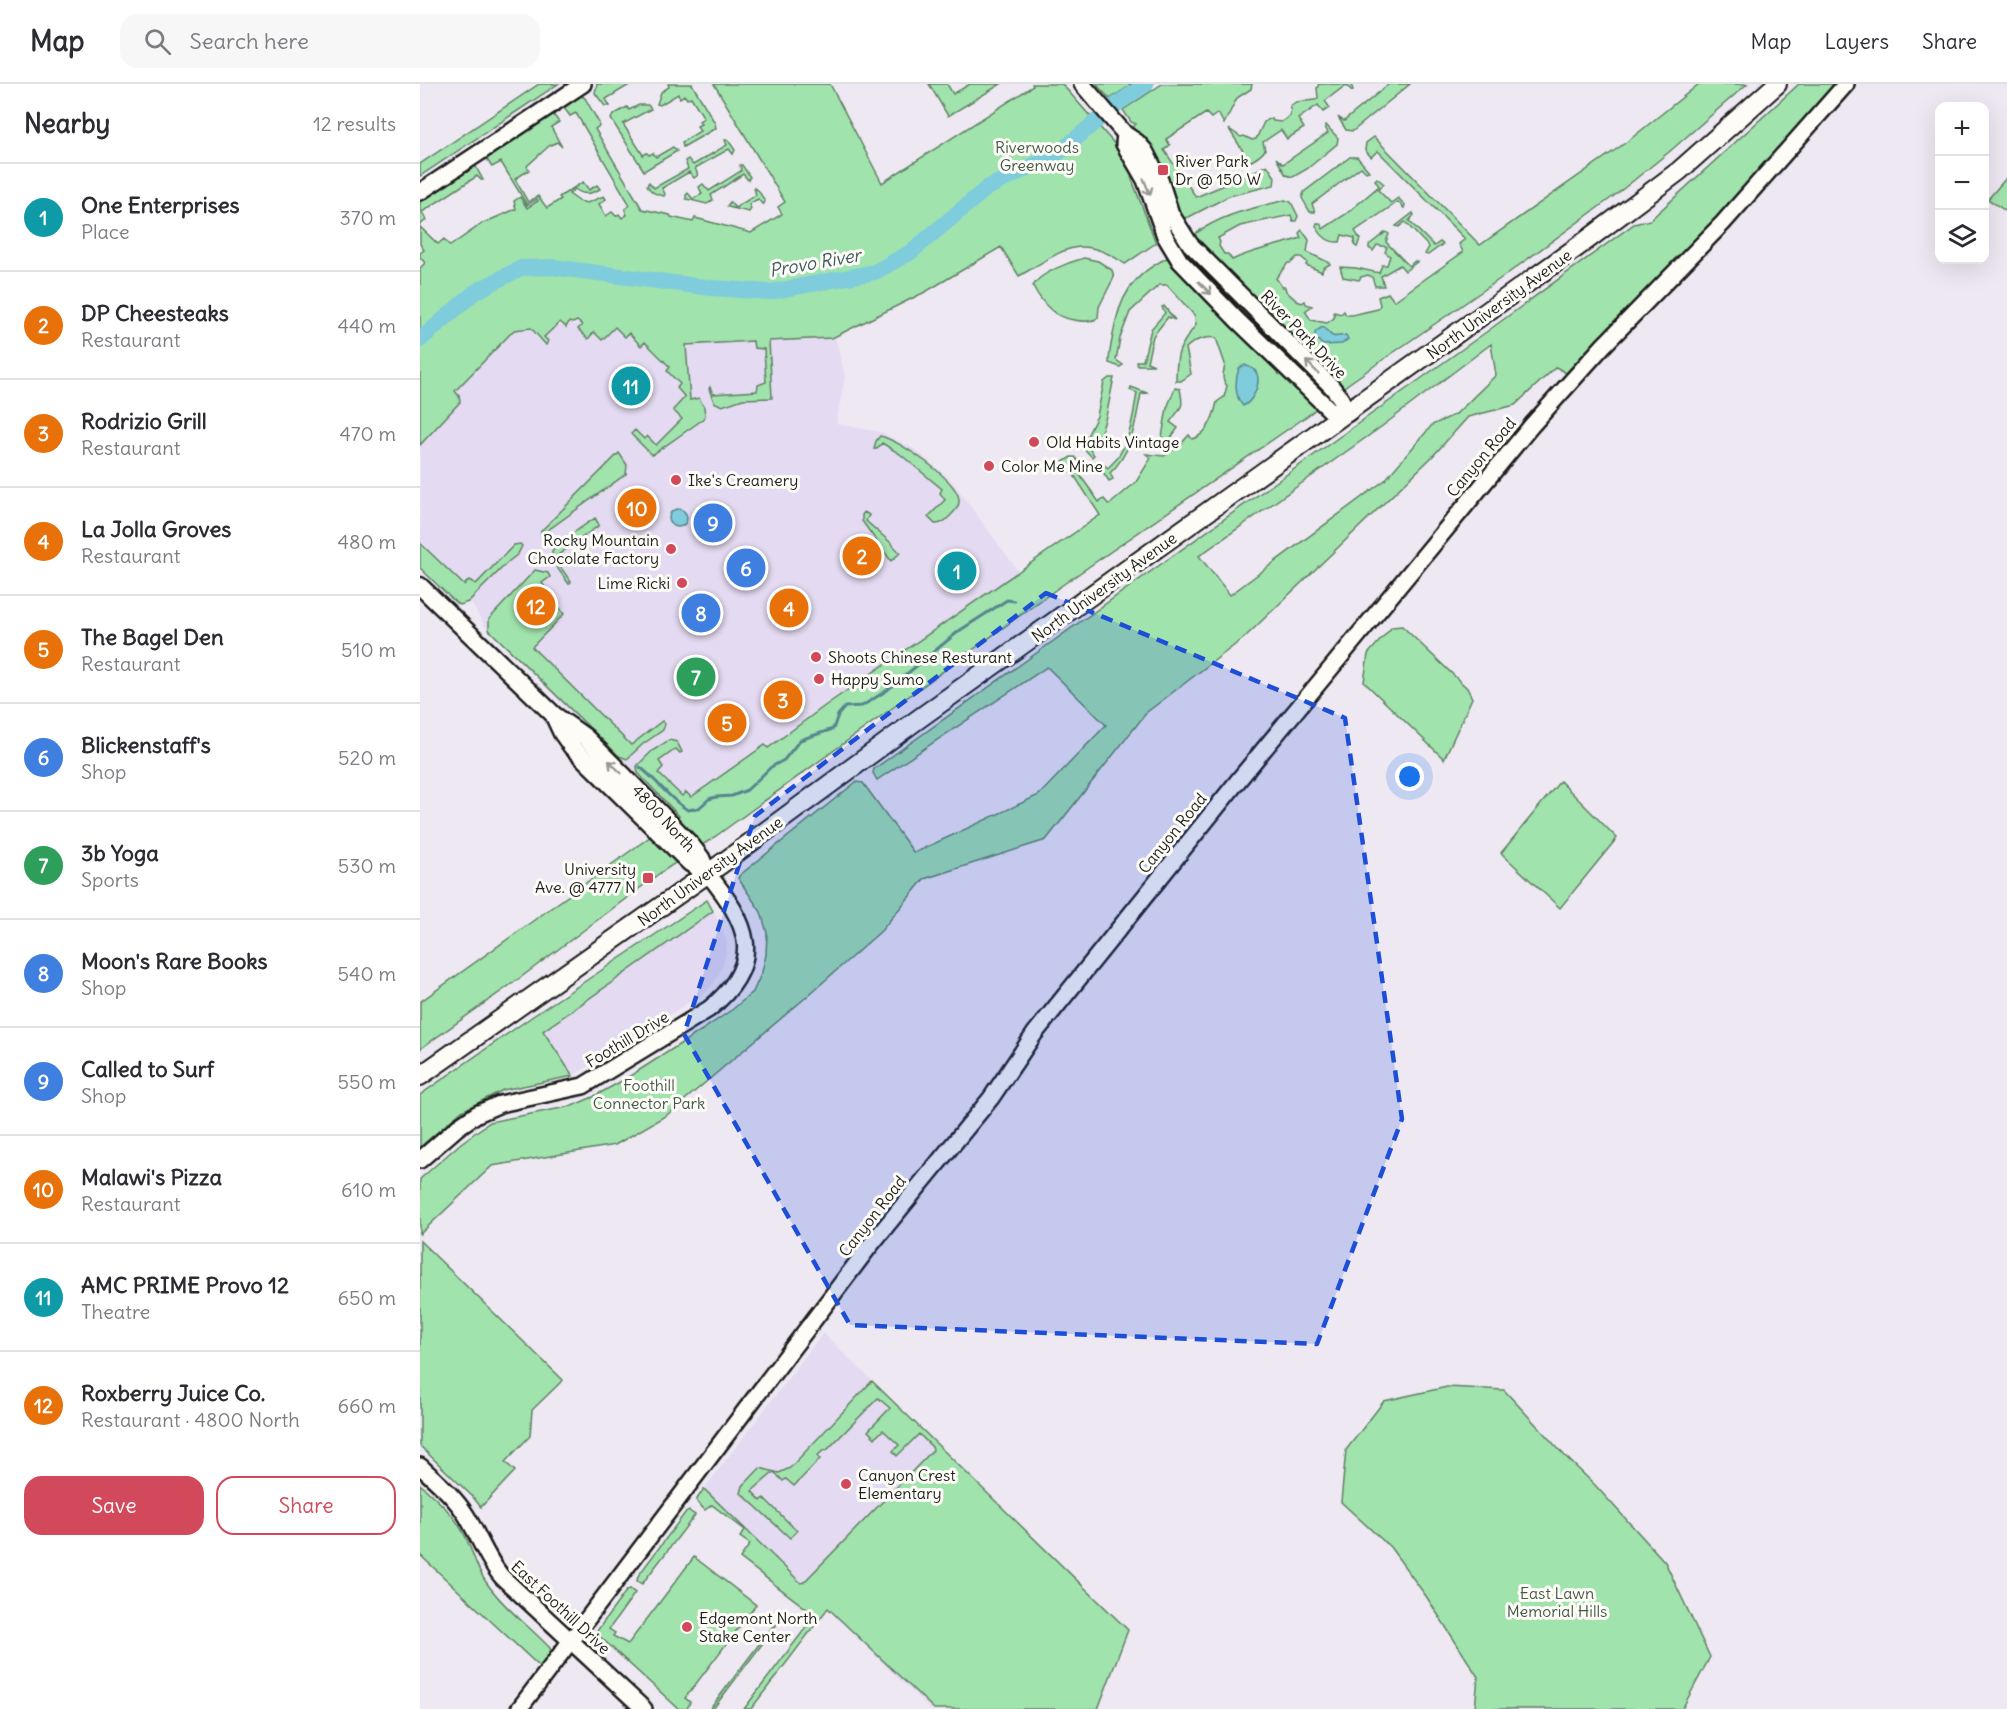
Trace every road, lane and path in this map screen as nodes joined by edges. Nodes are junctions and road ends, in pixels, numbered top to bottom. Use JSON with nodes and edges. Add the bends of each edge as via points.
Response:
{"nodes":[{"id":1,"x":583,"y":84,"type":"edge"},
{"id":2,"x":1777,"y":84,"type":"edge"},
{"id":3,"x":1846,"y":84,"type":"edge"},
{"id":4,"x":1087,"y":89,"type":"edge"},
{"id":5,"x":1125,"y":134,"type":"junction"},
{"id":6,"x":420,"y":192,"type":"edge"},
{"id":7,"x":1348,"y":413,"type":"junction"},
{"id":8,"x":420,"y":586,"type":"edge"},
{"id":9,"x":708,"y":874,"type":"junction"},
{"id":10,"x":420,"y":1076,"type":"edge"},
{"id":11,"x":420,"y":1160,"type":"edge"},
{"id":12,"x":420,"y":1466,"type":"edge"},
{"id":13,"x":571,"y":1642,"type":"junction"},
{"id":14,"x":519,"y":1709,"type":"edge"},
{"id":15,"x":644,"y":1709,"type":"edge"}],
"edges":[{"from":1,"to":6,"type":"main road"},
{"from":2,"to":7,"type":"highway","name":"North University Avenue","via":[[1687,164],[1629,209]]},
{"from":3,"to":13,"type":"main road","name":"Canyon Road","via":[[1723,224],[1548,406],[1394,591],[1035,1032],[991,1098],[869,1247]]},
{"from":4,"to":5,"type":"main road","name":"River Park Drive"},
{"from":7,"to":5,"type":"main road","name":"River Park Drive","one_way":true,"via":[[1332,387],[1190,244],[1171,214],[1153,165],[1137,142]]},
{"from":5,"to":7,"type":"main road","one_way":true,"via":[[1124,144],[1145,180],[1168,243],[1180,261],[1330,410]]},
{"from":7,"to":9,"type":"highway","name":"North University Avenue"},
{"from":8,"to":9,"type":"main road","name":"4800 North","via":[[554,715],[585,737],[690,843]]},
{"from":9,"to":10,"type":"highway","name":"North University Avenue"},
{"from":9,"to":11,"type":"main road","name":"Foothill Drive","via":[[735,910],[745,937],[743,966],[727,993],[709,1009],[594,1080],[573,1089],[500,1104],[477,1114]]},
{"from":12,"to":13,"type":"main road","name":"East Foothill Drive","via":[[466,1514],[498,1572]]},
{"from":13,"to":14,"type":"main road","name":"Canyon Road"},
{"from":13,"to":15,"type":"main road","name":"East Foothill Drive"}]}
